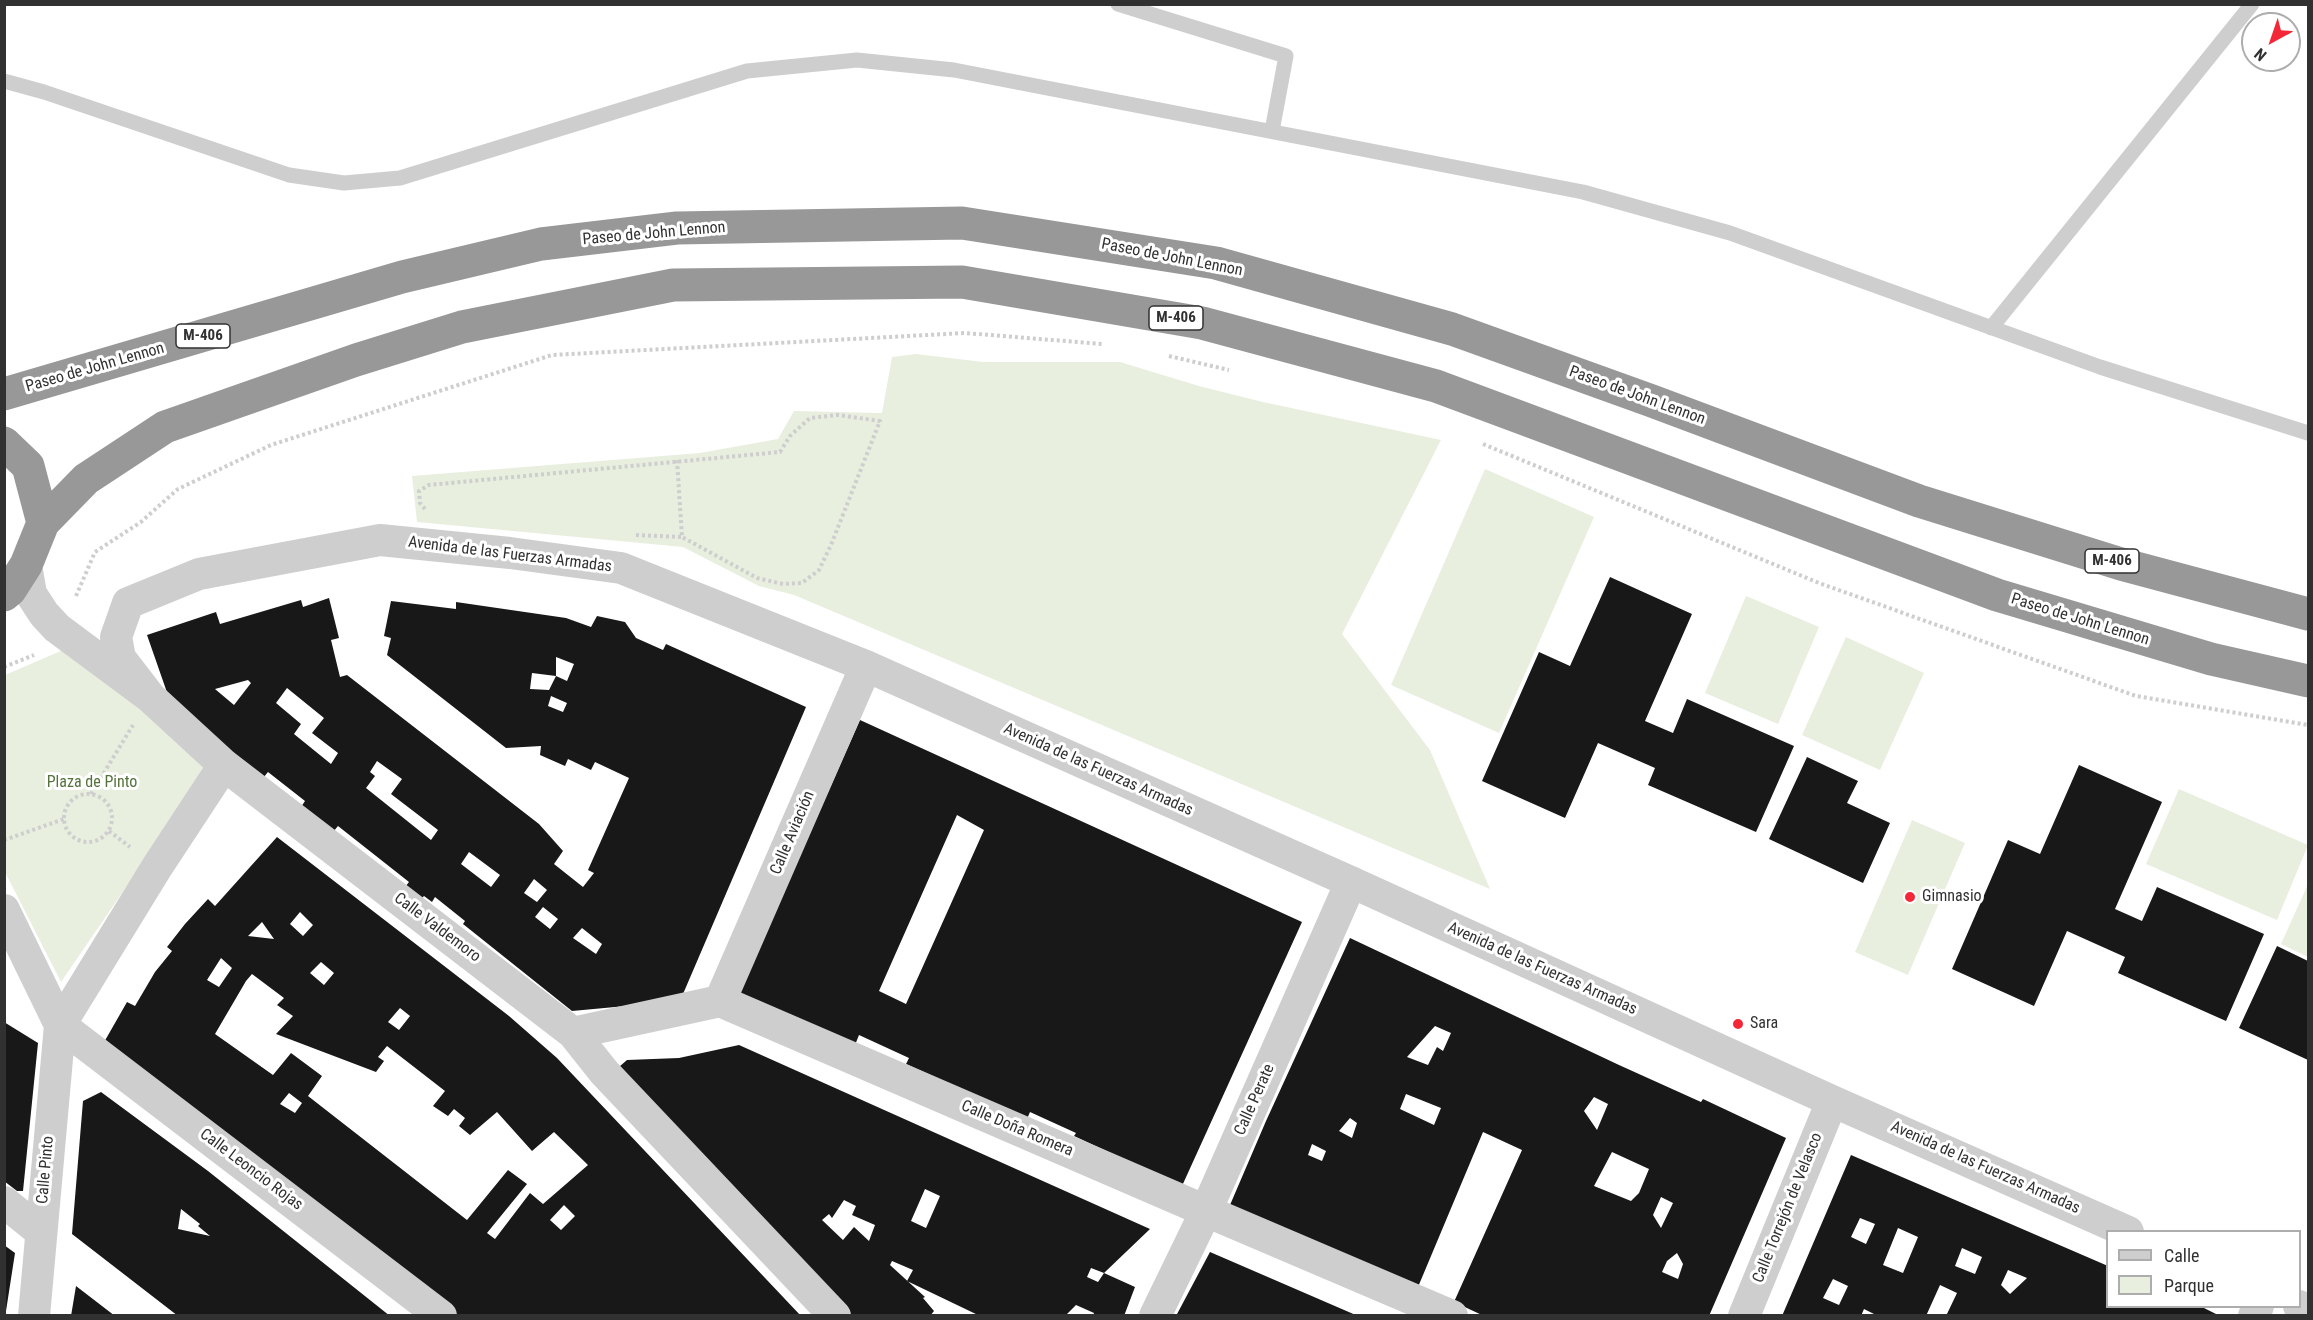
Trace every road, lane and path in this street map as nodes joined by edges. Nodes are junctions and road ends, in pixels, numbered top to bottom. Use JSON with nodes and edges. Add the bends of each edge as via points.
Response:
{"nodes":[{"id":1,"x":1118,"y":4,"type":"edge"},
{"id":2,"x":2252,"y":4,"type":"edge"},
{"id":3,"x":4,"y":81,"type":"edge"},
{"id":4,"x":1272,"y":131,"type":"junction"},
{"id":5,"x":1991,"y":328,"type":"junction"},
{"id":6,"x":1105,"y":345,"type":"dead end"},
{"id":7,"x":1164,"y":355,"type":"dead end"},
{"id":8,"x":1233,"y":371,"type":"dead end"},
{"id":9,"x":4,"y":394,"type":"edge"},
{"id":10,"x":2308,"y":433,"type":"edge"},
{"id":11,"x":1473,"y":440,"type":"dead end"},
{"id":12,"x":4,"y":443,"type":"edge"},
{"id":13,"x":677,"y":460,"type":"junction"},
{"id":14,"x":429,"y":513,"type":"dead end"},
{"id":15,"x":43,"y":523,"type":"junction"},
{"id":16,"x":627,"y":534,"type":"dead end"},
{"id":17,"x":682,"y":537,"type":"junction"},
{"id":18,"x":26,"y":565,"type":"junction"},
{"id":19,"x":4,"y":595,"type":"edge"},
{"id":20,"x":73,"y":602,"type":"dead end"},
{"id":21,"x":2308,"y":614,"type":"edge"},
{"id":22,"x":40,"y":652,"type":"dead end"},
{"id":23,"x":866,"y":666,"type":"junction"},
{"id":24,"x":4,"y":667,"type":"edge"},
{"id":25,"x":2308,"y":681,"type":"edge"},
{"id":26,"x":150,"y":697,"type":"junction"},
{"id":27,"x":2308,"y":725,"type":"edge"},
{"id":28,"x":224,"y":765,"type":"junction"},
{"id":29,"x":91,"y":794,"type":"junction"},
{"id":30,"x":64,"y":819,"type":"junction"},
{"id":31,"x":4,"y":840,"type":"edge"},
{"id":32,"x":1351,"y":882,"type":"junction"},
{"id":33,"x":4,"y":910,"type":"edge"},
{"id":34,"x":720,"y":1000,"type":"junction"},
{"id":35,"x":60,"y":1025,"type":"junction"},
{"id":36,"x":573,"y":1032,"type":"junction"},
{"id":37,"x":1832,"y":1101,"type":"junction"},
{"id":38,"x":4,"y":1202,"type":"edge"},
{"id":39,"x":1206,"y":1211,"type":"junction"},
{"id":40,"x":2123,"y":1230,"type":"edge"},
{"id":41,"x":40,"y":1231,"type":"junction"},
{"id":42,"x":34,"y":1316,"type":"edge"},
{"id":43,"x":441,"y":1316,"type":"edge"},
{"id":44,"x":835,"y":1316,"type":"edge"},
{"id":45,"x":1155,"y":1316,"type":"edge"},
{"id":46,"x":1452,"y":1316,"type":"edge"},
{"id":47,"x":1744,"y":1316,"type":"edge"}],
"edges":[{"from":1,"to":4,"type":"lane","via":[[1286,56]]},
{"from":2,"to":5,"type":"lane"},
{"from":3,"to":4,"type":"lane","via":[[289,175],[344,183],[400,178],[747,71],[857,60],[954,70]]},
{"from":4,"to":5,"type":"lane","via":[[1594,195],[1730,233]]},
{"from":5,"to":10,"type":"lane"},
{"from":6,"to":20,"type":"path","via":[[965,333],[552,355],[271,445],[178,489],[141,522],[95,552]]},
{"from":7,"to":8,"type":"path"},
{"from":9,"to":21,"type":"highway","name":"Paseo de John Lennon","number":"M-406","via":[[402,277],[541,244],[677,228],[962,223],[1216,263],[1452,329],[1918,501],[2121,564]]},
{"from":11,"to":27,"type":"path","via":[[1819,583],[2136,696]]},
{"from":12,"to":15,"type":"highway","via":[[28,466]]},
{"from":13,"to":14,"type":"path","via":[[429,485],[420,490],[420,503]]},
{"from":13,"to":17,"type":"path"},
{"from":13,"to":17,"type":"path","via":[[780,452],[790,436],[810,418],[838,415],[880,421],[819,570],[802,583],[783,584],[757,578]]},
{"from":15,"to":18,"type":"highway","number":"M-406"},
{"from":15,"to":25,"type":"highway","name":"Paseo de John Lennon","number":"M-406","via":[[86,479],[165,427],[462,327],[673,285],[962,282],[1202,323],[1436,386],[1997,596],[2211,659]]},
{"from":16,"to":17,"type":"path"},
{"from":18,"to":19,"type":"highway","number":"M-406"},
{"from":18,"to":26,"type":"street","name":"Calle Valdemoro","via":[[32,594],[57,628]]},
{"from":22,"to":24,"type":"path"},
{"from":23,"to":26,"type":"street","name":"Avenida de las Fuerzas Armadas","via":[[621,568],[380,540],[199,574],[128,603],[116,637],[120,658]]},
{"from":23,"to":32,"type":"street","name":"Avenida de las Fuerzas Armadas"},
{"from":23,"to":34,"type":"street","name":"Calle Aviación"},
{"from":26,"to":28,"type":"street","name":"Calle Valdemoro"},
{"from":26,"to":29,"type":"path"},
{"from":28,"to":35,"type":"street"},
{"from":28,"to":36,"type":"street","name":"Calle Valdemoro"},
{"from":29,"to":30,"type":"path","via":[[69,803]]},
{"from":29,"to":30,"type":"path","via":[[110,807],[112,824],[104,837],[90,843],[75,839]]},
{"from":30,"to":31,"type":"path"},
{"from":32,"to":37,"type":"street","name":"Avenida de las Fuerzas Armadas"},
{"from":32,"to":39,"type":"street","name":"Calle Perate"},
{"from":33,"to":35,"type":"street"},
{"from":34,"to":36,"type":"street"},
{"from":34,"to":39,"type":"street","name":"Calle Doña Romera"},
{"from":35,"to":41,"type":"street","name":"Calle Pinto"},
{"from":35,"to":43,"type":"street","name":"Calle Leoncio Rojas"},
{"from":36,"to":44,"type":"street","name":"Calle Valdemoro","via":[[604,1072]]},
{"from":37,"to":40,"type":"street","name":"Avenida de las Fuerzas Armadas"},
{"from":37,"to":47,"type":"street","name":"Calle Torrejón de Velasco"},
{"from":38,"to":41,"type":"street"},
{"from":39,"to":45,"type":"street","name":"Calle Perate"},
{"from":39,"to":46,"type":"street","name":"Calle Doña Romera"},
{"from":41,"to":42,"type":"street","name":"Calle Pinto"}]}
